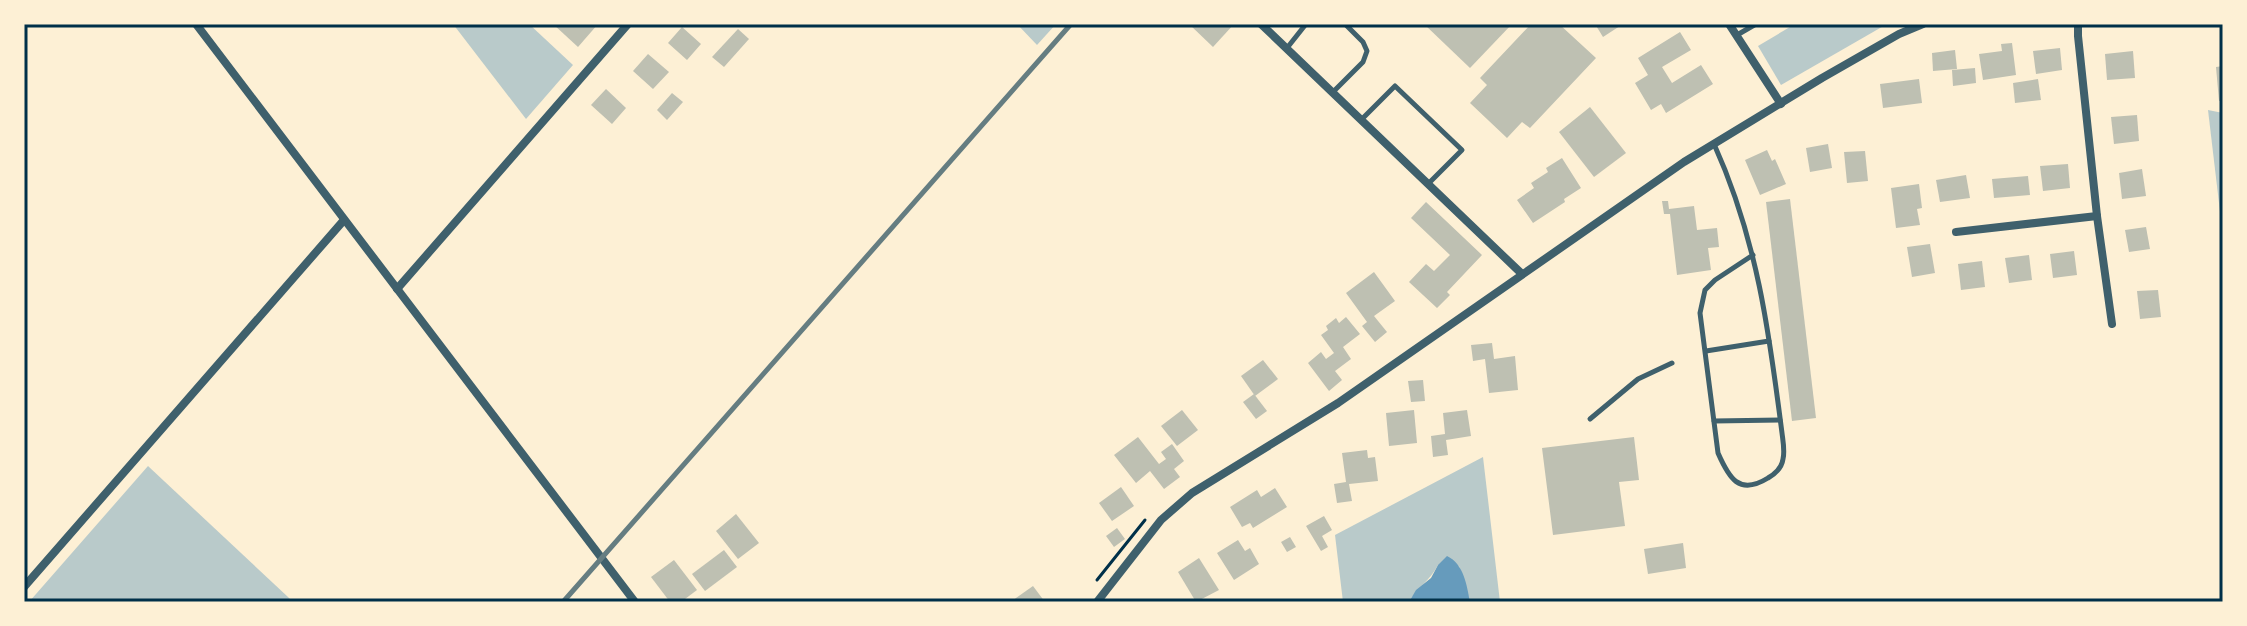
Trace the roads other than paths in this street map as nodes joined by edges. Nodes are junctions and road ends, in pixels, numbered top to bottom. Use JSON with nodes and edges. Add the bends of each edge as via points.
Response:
{"nodes":[{"id":1,"x":196,"y":24,"type":"edge"},
{"id":2,"x":628,"y":24,"type":"edge"},
{"id":3,"x":1261,"y":24,"type":"edge"},
{"id":4,"x":1306,"y":24,"type":"edge"},
{"id":5,"x":1345,"y":24,"type":"edge"},
{"id":6,"x":1729,"y":24,"type":"edge"},
{"id":7,"x":1756,"y":24,"type":"edge"},
{"id":8,"x":1923,"y":24,"type":"edge"},
{"id":9,"x":2078,"y":24,"type":"edge"},
{"id":10,"x":1736,"y":36,"type":"junction"},
{"id":11,"x":1286,"y":48,"type":"junction"},
{"id":12,"x":1332,"y":92,"type":"junction"},
{"id":13,"x":1781,"y":104,"type":"junction"},
{"id":14,"x":1361,"y":120,"type":"junction"},
{"id":15,"x":1714,"y":144,"type":"junction"},
{"id":16,"x":1428,"y":184,"type":"junction"},
{"id":17,"x":2097,"y":216,"type":"junction"},
{"id":18,"x":344,"y":220,"type":"junction"},
{"id":19,"x":1956,"y":232,"type":"dead end"},
{"id":20,"x":1753,"y":255,"type":"junction"},
{"id":21,"x":1522,"y":274,"type":"junction"},
{"id":22,"x":397,"y":289,"type":"junction"},
{"id":23,"x":2112,"y":324,"type":"dead end"},
{"id":24,"x":1769,"y":341,"type":"junction"},
{"id":25,"x":1706,"y":351,"type":"junction"},
{"id":26,"x":1672,"y":363,"type":"dead end"},
{"id":27,"x":1590,"y":419,"type":"dead end"},
{"id":28,"x":1780,"y":420,"type":"junction"},
{"id":29,"x":1714,"y":421,"type":"junction"},
{"id":30,"x":24,"y":587,"type":"edge"},
{"id":31,"x":635,"y":602,"type":"edge"},
{"id":32,"x":1097,"y":602,"type":"edge"}],
"edges":[{"from":1,"to":18,"type":"street"},
{"from":2,"to":22,"type":"street"},
{"from":3,"to":11,"type":"street"},
{"from":4,"to":11,"type":"lane"},
{"from":5,"to":12,"type":"lane","via":[[1367,51],[1363,62]]},
{"from":6,"to":10,"type":"street"},
{"from":7,"to":10,"type":"lane"},
{"from":8,"to":13,"type":"street"},
{"from":9,"to":17,"type":"street"},
{"from":10,"to":13,"type":"street"},
{"from":11,"to":12,"type":"street"},
{"from":12,"to":14,"type":"street"},
{"from":13,"to":15,"type":"street"},
{"from":14,"to":16,"type":"street"},
{"from":14,"to":16,"type":"lane","via":[[1395,86],[1462,150]]},
{"from":15,"to":20,"type":"lane"},
{"from":15,"to":21,"type":"street"},
{"from":16,"to":21,"type":"street"},
{"from":17,"to":19,"type":"street"},
{"from":17,"to":23,"type":"street"},
{"from":18,"to":22,"type":"street"},
{"from":18,"to":30,"type":"street"},
{"from":20,"to":24,"type":"lane"},
{"from":20,"to":25,"type":"lane","via":[[1705,290],[1700,313]]},
{"from":21,"to":32,"type":"street","via":[[1338,403],[1192,493],[1161,520]]},
{"from":22,"to":31,"type":"street"},
{"from":24,"to":25,"type":"lane"},
{"from":24,"to":28,"type":"lane"},
{"from":25,"to":29,"type":"lane"},
{"from":26,"to":27,"type":"lane","via":[[1638,379]]},
{"from":28,"to":29,"type":"lane"},
{"from":28,"to":29,"type":"lane","via":[[1781,465],[1773,476],[1744,487],[1725,469]]}]}
